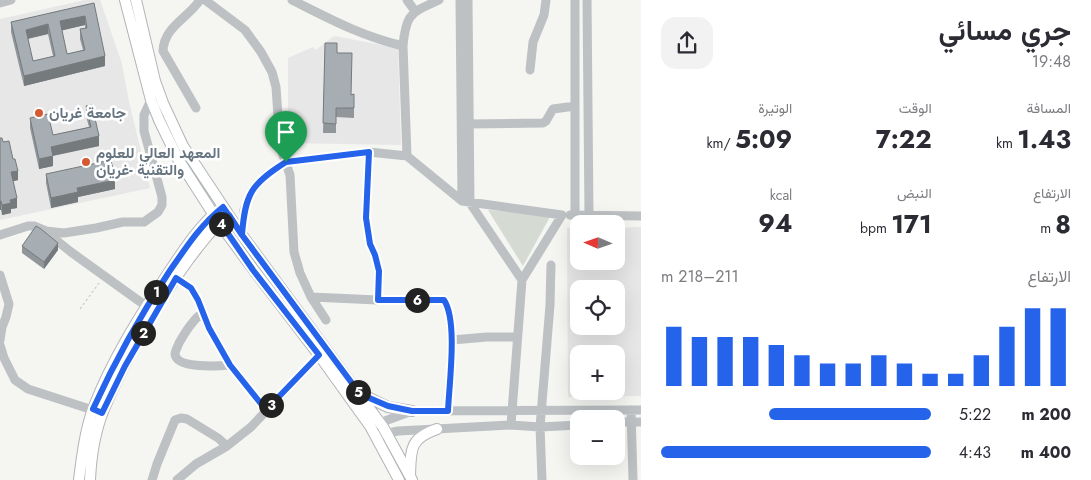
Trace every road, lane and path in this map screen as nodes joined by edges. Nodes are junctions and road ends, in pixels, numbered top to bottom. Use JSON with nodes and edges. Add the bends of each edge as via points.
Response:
{"nodes":[{"id":1,"x":11,"y":0,"type":"edge"},
{"id":2,"x":125,"y":0,"type":"edge"},
{"id":3,"x":136,"y":0,"type":"edge"},
{"id":4,"x":200,"y":0,"type":"edge"},
{"id":5,"x":205,"y":0,"type":"edge"},
{"id":6,"x":292,"y":0,"type":"edge"},
{"id":7,"x":407,"y":0,"type":"edge"},
{"id":8,"x":439,"y":0,"type":"edge"},
{"id":9,"x":460,"y":0,"type":"edge"},
{"id":10,"x":468,"y":0,"type":"edge"},
{"id":11,"x":546,"y":0,"type":"edge"},
{"id":12,"x":575,"y":0,"type":"edge"},
{"id":13,"x":587,"y":0,"type":"edge"},
{"id":14,"x":0,"y":3,"type":"edge"},
{"id":15,"x":415,"y":11,"type":"junction"},
{"id":16,"x":403,"y":46,"type":"junction"},
{"id":17,"x":530,"y":70,"type":"dead end"},
{"id":18,"x":151,"y":100,"type":"junction"},
{"id":19,"x":575,"y":106,"type":"junction"},
{"id":20,"x":196,"y":108,"type":"dead end"},
{"id":21,"x":470,"y":124,"type":"junction"},
{"id":22,"x":369,"y":152,"type":"junction"},
{"id":23,"x":407,"y":156,"type":"junction"},
{"id":24,"x":286,"y":162,"type":"junction"},
{"id":25,"x":466,"y":202,"type":"junction"},
{"id":26,"x":226,"y":211,"type":"junction"},
{"id":27,"x":575,"y":214,"type":"junction"},
{"id":28,"x":562,"y":215,"type":"junction"},
{"id":29,"x":589,"y":215,"type":"joint"},
{"id":30,"x":625,"y":216,"type":"edge"},
{"id":31,"x":641,"y":216,"type":"edge"},
{"id":32,"x":217,"y":218,"type":"junction"},
{"id":33,"x":46,"y":232,"type":"junction"},
{"id":34,"x":242,"y":235,"type":"junction"},
{"id":35,"x":0,"y":236,"type":"edge"},
{"id":36,"x":551,"y":265,"type":"dead end"},
{"id":37,"x":0,"y":275,"type":"edge"},
{"id":38,"x":104,"y":276,"type":"junction"},
{"id":39,"x":176,"y":278,"type":"junction"},
{"id":40,"x":522,"y":280,"type":"junction"},
{"id":41,"x":311,"y":298,"type":"junction"},
{"id":42,"x":378,"y":300,"type":"junction"},
{"id":43,"x":146,"y":306,"type":"junction"},
{"id":44,"x":80,"y":308,"type":"dead end"},
{"id":45,"x":203,"y":312,"type":"junction"},
{"id":46,"x":326,"y":320,"type":"dead end"},
{"id":47,"x":517,"y":337,"type":"junction"},
{"id":48,"x":0,"y":340,"type":"edge"},
{"id":49,"x":452,"y":340,"type":"junction"},
{"id":50,"x":0,"y":345,"type":"edge"},
{"id":51,"x":319,"y":355,"type":"junction"},
{"id":52,"x":230,"y":365,"type":"junction"},
{"id":53,"x":360,"y":394,"type":"junction"},
{"id":54,"x":266,"y":410,"type":"junction"},
{"id":55,"x":542,"y":410,"type":"junction"},
{"id":56,"x":631,"y":410,"type":"junction"},
{"id":57,"x":641,"y":410,"type":"edge"},
{"id":58,"x":98,"y":411,"type":"junction"},
{"id":59,"x":412,"y":411,"type":"junction"},
{"id":60,"x":448,"y":411,"type":"junction"},
{"id":61,"x":512,"y":411,"type":"junction"},
{"id":62,"x":625,"y":421,"type":"edge"},
{"id":63,"x":631,"y":421,"type":"junction"},
{"id":64,"x":641,"y":422,"type":"edge"},
{"id":65,"x":375,"y":425,"type":"junction"},
{"id":66,"x":570,"y":425,"type":"edge"},
{"id":67,"x":511,"y":426,"type":"junction"},
{"id":68,"x":540,"y":427,"type":"junction"},
{"id":69,"x":437,"y":429,"type":"junction"},
{"id":70,"x":386,"y":433,"type":"junction"},
{"id":71,"x":376,"y":436,"type":"junction"},
{"id":72,"x":227,"y":446,"type":"junction"},
{"id":73,"x":411,"y":478,"type":"edge"},
{"id":74,"x":80,"y":480,"type":"edge"},
{"id":75,"x":90,"y":480,"type":"edge"},
{"id":76,"x":152,"y":480,"type":"edge"},
{"id":77,"x":177,"y":480,"type":"edge"},
{"id":78,"x":399,"y":480,"type":"edge"},
{"id":79,"x":542,"y":480,"type":"edge"},
{"id":80,"x":633,"y":480,"type":"edge"}],
"edges":[{"from":1,"to":14,"type":"street"},
{"from":2,"to":18,"type":"main road"},
{"from":3,"to":26,"type":"main road","via":[[163,103],[183,146]]},
{"from":4,"to":20,"type":"street","via":[[167,34],[163,50]]},
{"from":5,"to":24,"type":"street","via":[[245,30],[272,72],[280,146]]},
{"from":6,"to":16,"type":"street","via":[[360,34]]},
{"from":7,"to":15,"type":"street"},
{"from":8,"to":15,"type":"street"},
{"from":9,"to":25,"type":"street"},
{"from":10,"to":21,"type":"street"},
{"from":11,"to":17,"type":"street","via":[[544,15],[532,42]]},
{"from":12,"to":19,"type":"street"},
{"from":13,"to":29,"type":"street"},
{"from":15,"to":16,"type":"street","via":[[407,19]]},
{"from":16,"to":23,"type":"street"},
{"from":18,"to":32,"type":"main road","via":[[171,146]]},
{"from":18,"to":33,"type":"street","via":[[144,122],[162,197],[158,212],[144,222],[123,222],[64,233]]},
{"from":19,"to":21,"type":"street","via":[[553,109],[543,124]]},
{"from":19,"to":27,"type":"street"},
{"from":21,"to":25,"type":"street"},
{"from":22,"to":23,"type":"street"},
{"from":22,"to":24,"type":"street"},
{"from":22,"to":42,"type":"street","via":[[366,218],[379,271]]},
{"from":23,"to":25,"type":"street"},
{"from":24,"to":34,"type":"street","via":[[265,176],[252,191],[244,210]]},
{"from":24,"to":41,"type":"street","via":[[292,194],[294,252]]},
{"from":25,"to":28,"type":"street"},
{"from":25,"to":40,"type":"street"},
{"from":26,"to":32,"type":"main road"},
{"from":26,"to":34,"type":"main road"},
{"from":27,"to":28,"type":"street"},
{"from":27,"to":29,"type":"street"},
{"from":28,"to":40,"type":"street"},
{"from":30,"to":31,"type":"street"},
{"from":32,"to":39,"type":"main road"},
{"from":32,"to":43,"type":"main road","via":[[183,252]]},
{"from":32,"to":51,"type":"main road"},
{"from":33,"to":35,"type":"street","via":[[28,226]]},
{"from":33,"to":38,"type":"street"},
{"from":34,"to":53,"type":"main road"},
{"from":36,"to":55,"type":"street"},
{"from":37,"to":48,"type":"street","via":[[9,304]]},
{"from":38,"to":43,"type":"street"},
{"from":38,"to":44,"type":"path"},
{"from":39,"to":45,"type":"street","via":[[191,288]]},
{"from":39,"to":58,"type":"main road"},
{"from":40,"to":47,"type":"street"},
{"from":41,"to":42,"type":"street"},
{"from":41,"to":46,"type":"street"},
{"from":42,"to":49,"type":"street","via":[[444,300],[449,308]]},
{"from":43,"to":58,"type":"main road","via":[[123,348]]},
{"from":45,"to":52,"type":"street"},
{"from":45,"to":52,"type":"street","via":[[187,328],[176,351],[177,360],[190,365]]},
{"from":47,"to":49,"type":"street"},
{"from":47,"to":61,"type":"street"},
{"from":49,"to":60,"type":"street"},
{"from":50,"to":58,"type":"street","via":[[15,380],[28,390]]},
{"from":51,"to":54,"type":"street"},
{"from":51,"to":65,"type":"main road"},
{"from":52,"to":54,"type":"street"},
{"from":53,"to":59,"type":"main road","via":[[388,406]]},
{"from":53,"to":65,"type":"main road"},
{"from":54,"to":72,"type":"street"},
{"from":55,"to":56,"type":"street"},
{"from":55,"to":61,"type":"street"},
{"from":55,"to":68,"type":"street"},
{"from":56,"to":57,"type":"street"},
{"from":56,"to":63,"type":"street"},
{"from":58,"to":74,"type":"main road","via":[[84,442]]},
{"from":58,"to":75,"type":"main road"},
{"from":59,"to":60,"type":"street"},
{"from":59,"to":65,"type":"street"},
{"from":60,"to":61,"type":"street"},
{"from":61,"to":67,"type":"street"},
{"from":62,"to":63,"type":"street"},
{"from":63,"to":64,"type":"street"},
{"from":63,"to":80,"type":"street"},
{"from":65,"to":70,"type":"main road"},
{"from":65,"to":71,"type":"main road"},
{"from":66,"to":68,"type":"street"},
{"from":67,"to":68,"type":"street"},
{"from":67,"to":69,"type":"street"},
{"from":68,"to":79,"type":"street"},
{"from":69,"to":70,"type":"street"},
{"from":69,"to":73,"type":"main road","via":[[417,438],[411,456]]},
{"from":70,"to":71,"type":"street"},
{"from":70,"to":73,"type":"main road"},
{"from":71,"to":78,"type":"main road"},
{"from":72,"to":76,"type":"street","via":[[187,419],[175,420]]},
{"from":72,"to":77,"type":"street","via":[[196,464]]}]}
